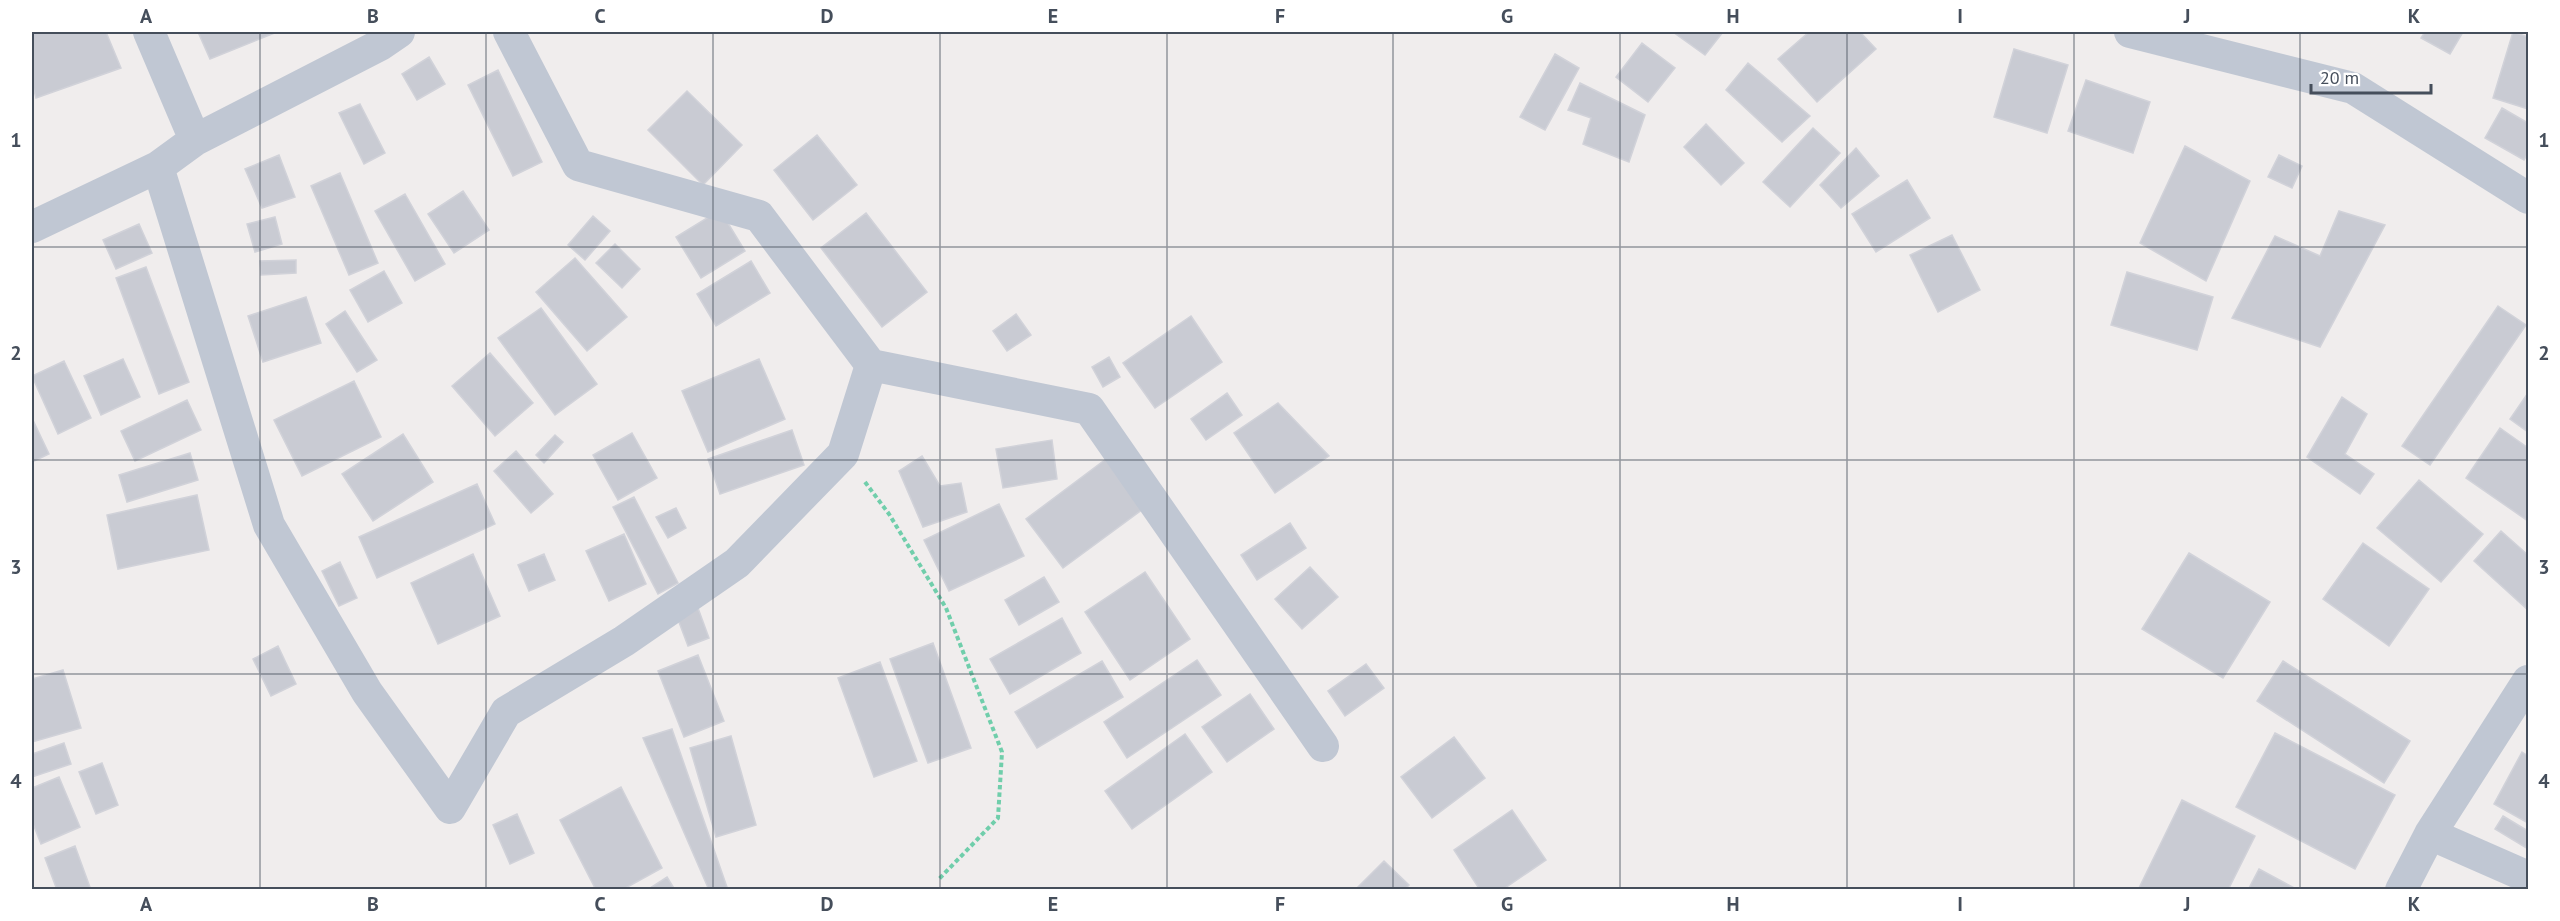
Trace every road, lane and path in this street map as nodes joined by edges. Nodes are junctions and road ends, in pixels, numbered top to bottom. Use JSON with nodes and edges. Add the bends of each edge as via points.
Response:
{"nodes":[{"id":1,"x":149,"y":32,"type":"edge"},
{"id":2,"x":399,"y":32,"type":"edge"},
{"id":3,"x":509,"y":32,"type":"edge"},
{"id":4,"x":2130,"y":32,"type":"edge"},
{"id":5,"x":195,"y":140,"type":"junction"},
{"id":6,"x":158,"y":167,"type":"junction"},
{"id":7,"x":2529,"y":198,"type":"edge"},
{"id":8,"x":32,"y":227,"type":"edge"},
{"id":9,"x":871,"y":364,"type":"junction"},
{"id":10,"x":843,"y":454,"type":"junction"},
{"id":11,"x":2529,"y":681,"type":"edge"},
{"id":12,"x":1323,"y":746,"type":"dead end"},
{"id":13,"x":2430,"y":834,"type":"junction"},
{"id":14,"x":2529,"y":877,"type":"edge"},
{"id":15,"x":939,"y":879,"type":"dead end"},
{"id":16,"x":2400,"y":890,"type":"edge"}],
"edges":[{"from":1,"to":5,"type":"street"},
{"from":2,"to":5,"type":"street"},
{"from":3,"to":9,"type":"street","via":[[578,165],[759,216]]},
{"from":4,"to":7,"type":"street","via":[[2353,88]]},
{"from":5,"to":6,"type":"street"},
{"from":6,"to":8,"type":"street"},
{"from":6,"to":10,"type":"street","via":[[269,525],[367,692],[450,808],[506,712],[624,641],[737,563]]},
{"from":9,"to":10,"type":"street"},
{"from":9,"to":12,"type":"street","via":[[1089,409]]},
{"from":10,"to":15,"type":"path","via":[[889,514],[946,608],[1002,752],[998,818]]},
{"from":11,"to":13,"type":"street"},
{"from":13,"to":14,"type":"street"},
{"from":13,"to":16,"type":"street"}]}
